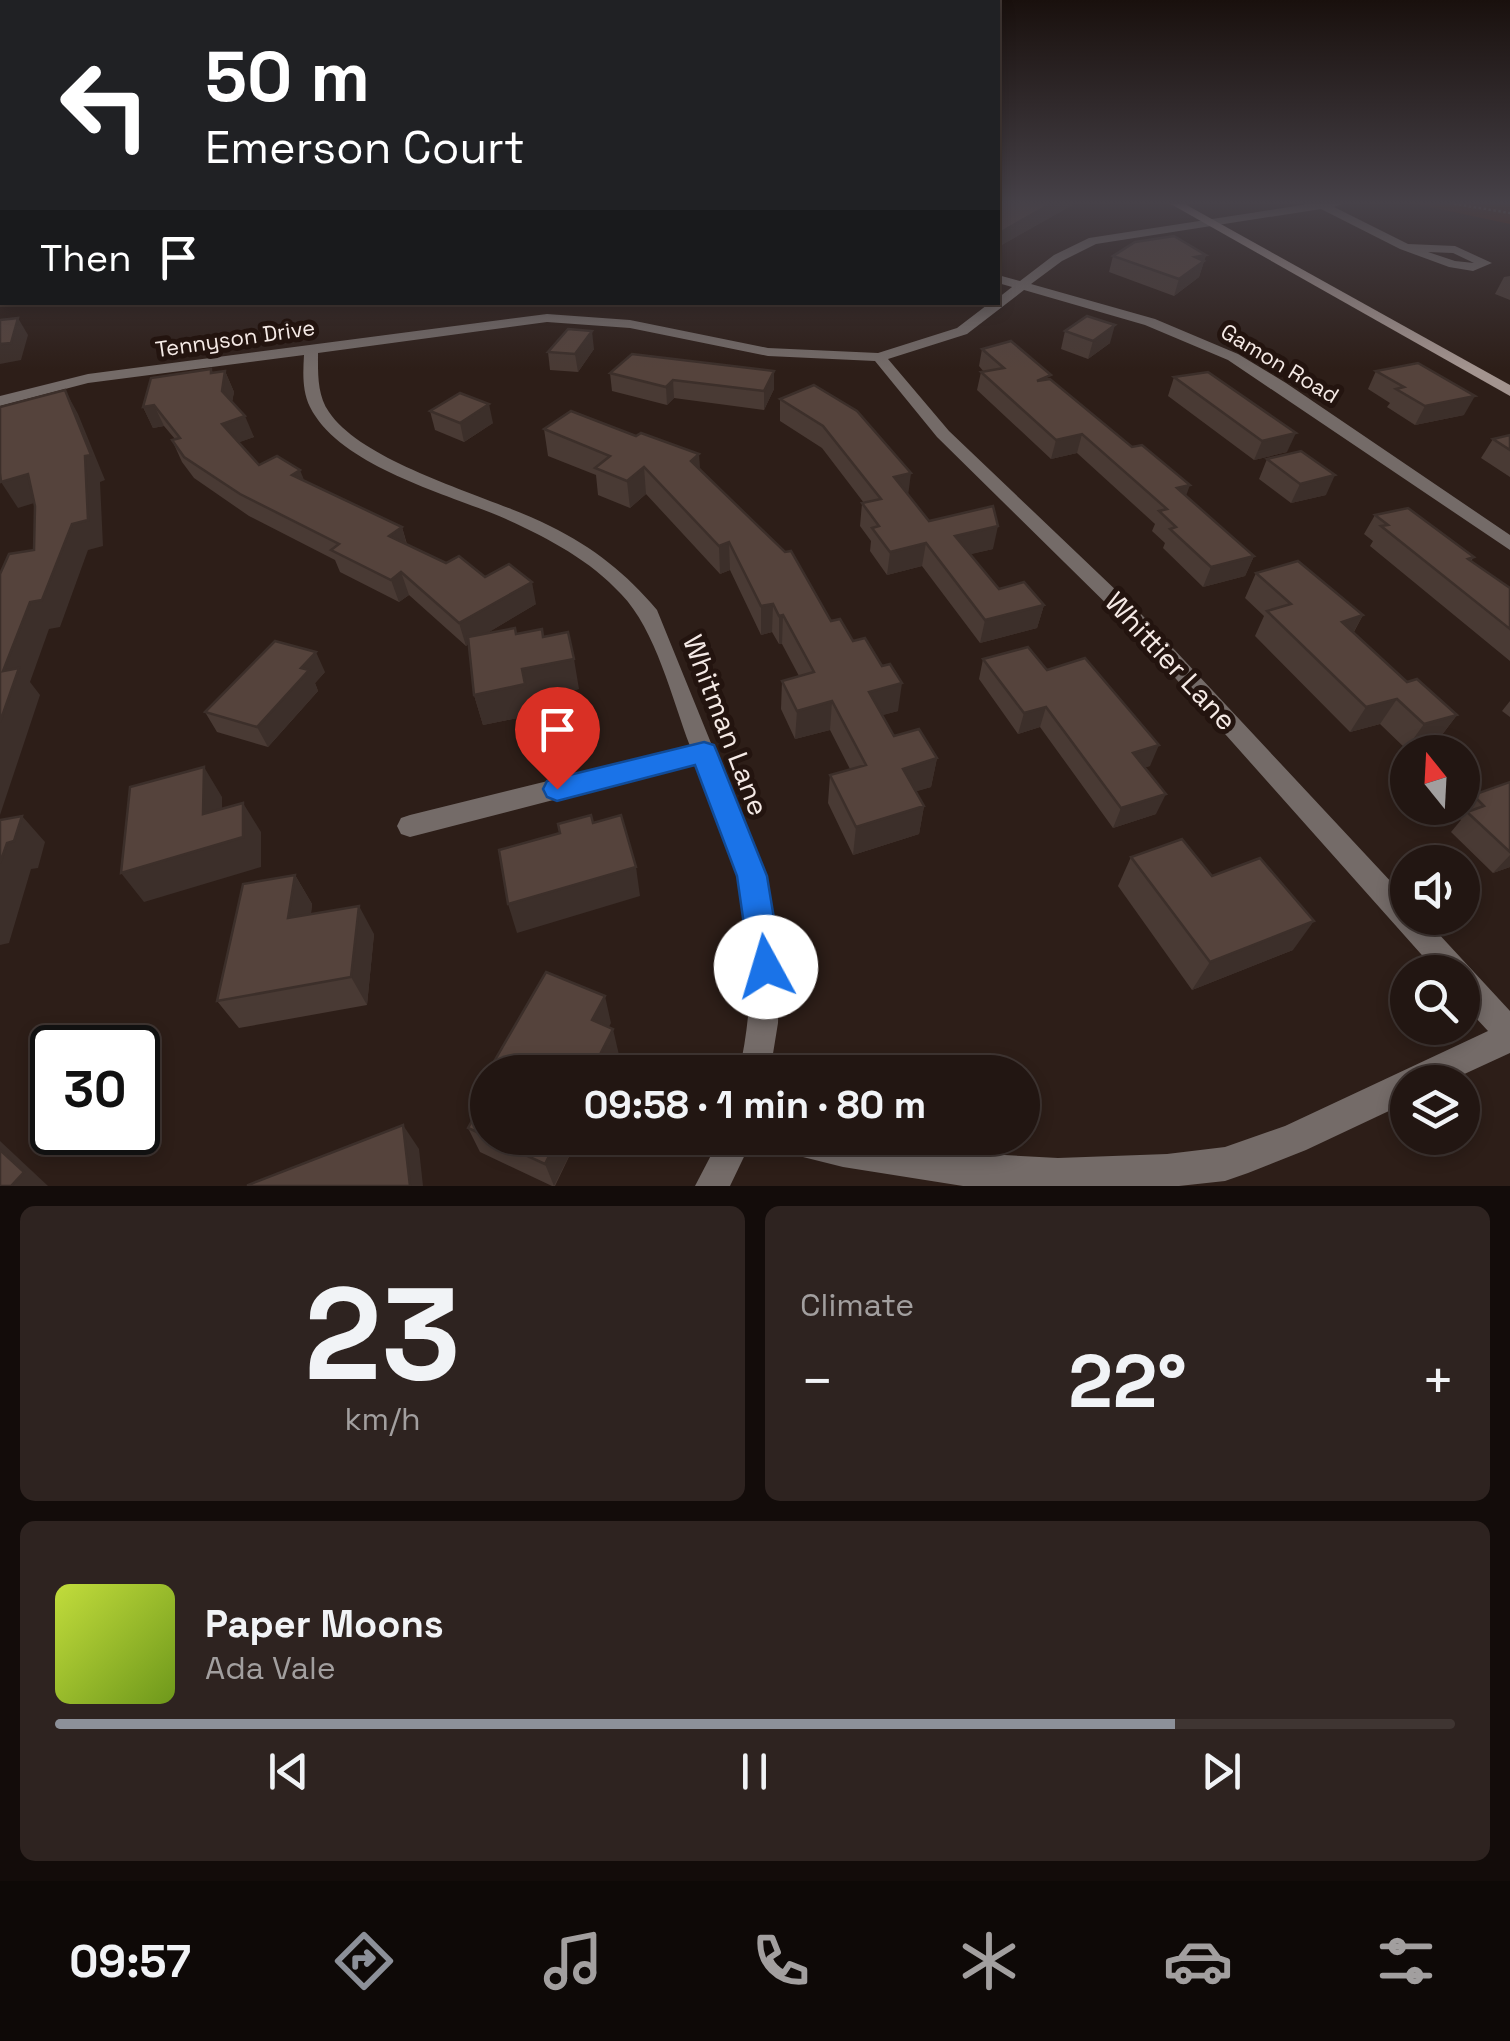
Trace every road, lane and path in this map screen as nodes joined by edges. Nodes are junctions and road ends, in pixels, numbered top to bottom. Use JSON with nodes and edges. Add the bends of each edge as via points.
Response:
{"nodes":[{"id":1,"x":1059,"y":258,"type":"edge"},
{"id":2,"x":1274,"y":258,"type":"edge"},
{"id":3,"x":1434,"y":258,"type":"edge"},
{"id":4,"x":1475,"y":258,"type":"edge"},
{"id":5,"x":1000,"y":280,"type":"edge"},
{"id":6,"x":1023,"y":286,"type":"junction"},
{"id":7,"x":1000,"y":303,"type":"edge"},
{"id":8,"x":997,"y":305,"type":"edge"},
{"id":9,"x":310,"y":348,"type":"junction"},
{"id":10,"x":879,"y":357,"type":"junction"},
{"id":11,"x":1510,"y":391,"type":"edge"},
{"id":12,"x":0,"y":401,"type":"edge"},
{"id":13,"x":1510,"y":544,"type":"edge"},
{"id":14,"x":704,"y":752,"type":"junction"},
{"id":15,"x":410,"y":826,"type":"dead end"},
{"id":16,"x":1440,"y":955,"type":"edge"},
{"id":17,"x":1480,"y":1001,"type":"edge"},
{"id":18,"x":1510,"y":1035,"type":"edge"},
{"id":19,"x":757,"y":1055,"type":"edge"},
{"id":20,"x":1449,"y":1065,"type":"edge"},
{"id":21,"x":1390,"y":1093,"type":"edge"},
{"id":22,"x":728,"y":1155,"type":"edge"},
{"id":23,"x":856,"y":1155,"type":"edge"},
{"id":24,"x":712,"y":1186,"type":"edge"}],
"edges":[{"from":1,"to":6,"type":"street","name":"Tennyson Drive"},
{"from":2,"to":11,"type":"main road"},
{"from":3,"to":4,"type":"street","via":[[1477,269],[1486,263]]},
{"from":5,"to":6,"type":"street","name":"Gamon Road"},
{"from":6,"to":7,"type":"street","name":"Tennyson Drive"},
{"from":6,"to":13,"type":"street","name":"Gamon Road","via":[[1150,322],[1232,356]]},
{"from":8,"to":10,"type":"street","name":"Tennyson Drive","via":[[962,331]]},
{"from":9,"to":10,"type":"street","name":"Tennyson Drive","via":[[569,318],[768,352]]},
{"from":9,"to":12,"type":"street","name":"Tennyson Drive","via":[[88,379]]},
{"from":9,"to":14,"type":"street","name":"Whitman Lane","via":[[316,404],[348,441],[585,552],[632,590],[657,629]]},
{"from":10,"to":16,"type":"street","name":"Whittier Lane","via":[[943,434],[1136,620]]},
{"from":14,"to":15,"type":"street"},
{"from":14,"to":19,"type":"street","name":"Whitman Lane","via":[[759,905],[766,994]]},
{"from":17,"to":18,"type":"street"},
{"from":18,"to":20,"type":"street"},
{"from":21,"to":23,"type":"street","via":[[1276,1146],[1168,1177],[1016,1184]]},
{"from":22,"to":24,"type":"street"}]}
